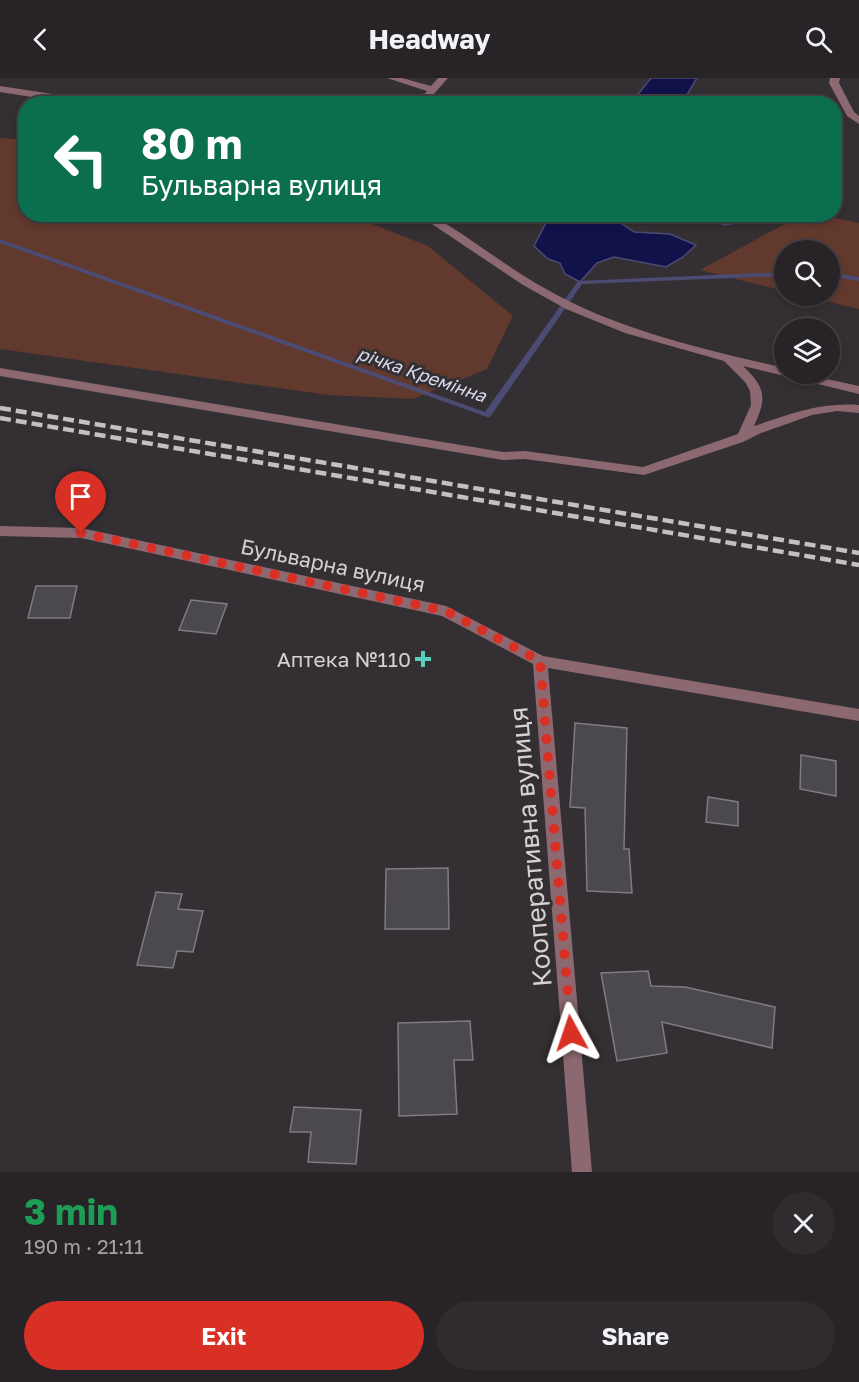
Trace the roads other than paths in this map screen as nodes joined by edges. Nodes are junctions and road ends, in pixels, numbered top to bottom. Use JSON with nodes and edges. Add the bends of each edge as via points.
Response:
{"nodes":[{"id":1,"x":392,"y":78,"type":"edge"},
{"id":2,"x":443,"y":78,"type":"edge"},
{"id":3,"x":835,"y":78,"type":"edge"},
{"id":4,"x":0,"y":89,"type":"edge"},
{"id":5,"x":434,"y":90,"type":"junction"},
{"id":6,"x":46,"y":96,"type":"edge"},
{"id":7,"x":428,"y":96,"type":"edge"},
{"id":8,"x":841,"y":96,"type":"edge"},
{"id":9,"x":842,"y":98,"type":"edge"},
{"id":10,"x":859,"y":121,"type":"edge"},
{"id":11,"x":434,"y":222,"type":"edge"},
{"id":12,"x":729,"y":359,"type":"junction"},
{"id":13,"x":774,"y":370,"type":"edge"},
{"id":14,"x":0,"y":372,"type":"edge"},
{"id":15,"x":833,"y":384,"type":"edge"},
{"id":16,"x":859,"y":390,"type":"edge"},
{"id":17,"x":859,"y":409,"type":"edge"},
{"id":18,"x":744,"y":436,"type":"junction"},
{"id":19,"x":0,"y":531,"type":"edge"},
{"id":20,"x":540,"y":661,"type":"junction"},
{"id":21,"x":859,"y":715,"type":"edge"},
{"id":22,"x":582,"y":1172,"type":"edge"}],
"edges":[{"from":1,"to":5,"type":"street"},
{"from":2,"to":5,"type":"street"},
{"from":3,"to":8,"type":"street"},
{"from":4,"to":6,"type":"street"},
{"from":5,"to":7,"type":"street"},
{"from":9,"to":10,"type":"street"},
{"from":11,"to":12,"type":"street","via":[[573,308],[641,335]]},
{"from":12,"to":13,"type":"street"},
{"from":12,"to":18,"type":"street","via":[[754,384],[758,404]]},
{"from":14,"to":18,"type":"street","via":[[503,456],[570,460],[617,469],[644,471]]},
{"from":15,"to":16,"type":"street"},
{"from":17,"to":18,"type":"street","via":[[810,411]]},
{"from":19,"to":20,"type":"street","name":"Бульварна вулиця","via":[[81,533],[446,611]]},
{"from":20,"to":21,"type":"street","name":"Бульварна вулиця"},
{"from":20,"to":22,"type":"street","name":"Кооперативна вулиця"}]}
